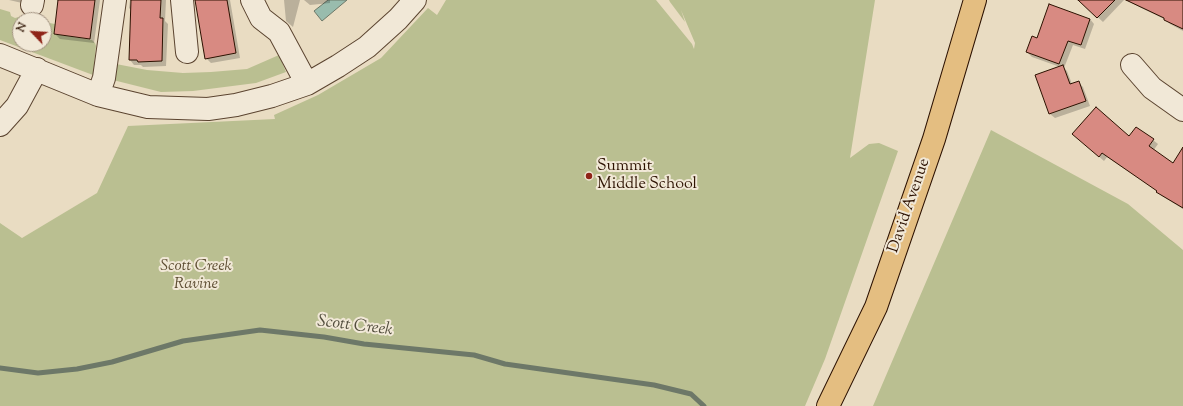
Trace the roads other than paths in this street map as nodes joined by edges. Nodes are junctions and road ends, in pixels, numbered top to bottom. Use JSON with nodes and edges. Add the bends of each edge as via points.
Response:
{"nodes":[{"id":1,"x":115,"y":0,"type":"edge"},
{"id":2,"x":182,"y":0,"type":"edge"},
{"id":3,"x":252,"y":0,"type":"edge"},
{"id":4,"x":415,"y":0,"type":"edge"},
{"id":5,"x":974,"y":0,"type":"edge"},
{"id":6,"x":187,"y":52,"type":"dead end"},
{"id":7,"x":0,"y":55,"type":"edge"},
{"id":8,"x":1132,"y":65,"type":"dead end"},
{"id":9,"x":37,"y":69,"type":"junction"},
{"id":10,"x":307,"y":84,"type":"junction"},
{"id":11,"x":98,"y":95,"type":"junction"},
{"id":12,"x":1183,"y":110,"type":"edge"},
{"id":13,"x":0,"y":125,"type":"edge"},
{"id":14,"x":828,"y":406,"type":"edge"}],
"edges":[{"from":1,"to":11,"type":"street","via":[[104,78]]},
{"from":2,"to":6,"type":"street"},
{"from":3,"to":10,"type":"street","via":[[261,18],[279,32]]},
{"from":4,"to":10,"type":"street","via":[[366,47]]},
{"from":5,"to":14,"type":"main road","name":"David Avenue","via":[[934,139],[876,307]]},
{"from":7,"to":9,"type":"street"},
{"from":8,"to":12,"type":"street","via":[[1152,88]]},
{"from":9,"to":11,"type":"street"},
{"from":9,"to":13,"type":"street","via":[[17,106]]},
{"from":10,"to":11,"type":"street","via":[[258,100],[208,109],[148,107]]}]}
